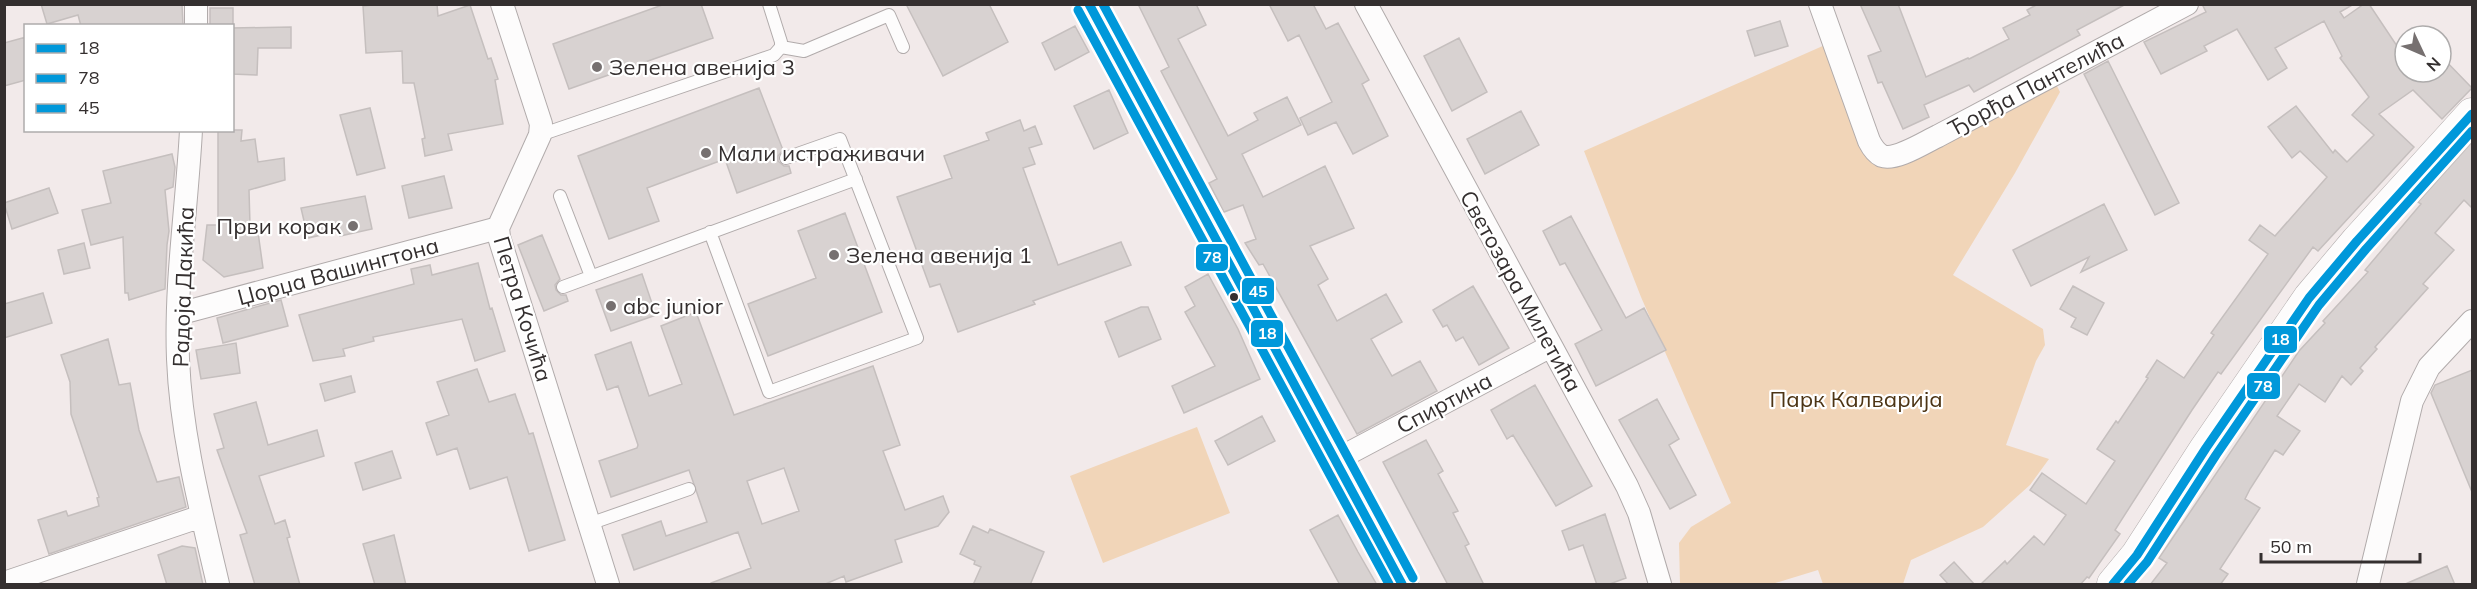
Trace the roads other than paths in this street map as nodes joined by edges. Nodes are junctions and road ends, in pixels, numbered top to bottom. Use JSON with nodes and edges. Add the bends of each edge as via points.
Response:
{"nodes":[{"id":1,"x":196,"y":4,"type":"edge"},
{"id":2,"x":769,"y":4,"type":"edge"},
{"id":3,"x":1089,"y":4,"type":"edge"},
{"id":4,"x":1366,"y":4,"type":"edge"},
{"id":5,"x":1820,"y":4,"type":"edge"},
{"id":6,"x":2187,"y":4,"type":"edge"},
{"id":7,"x":508,"y":6,"type":"edge"},
{"id":8,"x":196,"y":24,"type":"edge"},
{"id":9,"x":903,"y":46,"type":"dead end"},
{"id":10,"x":781,"y":47,"type":"junction"},
{"id":11,"x":2472,"y":114,"type":"edge"},
{"id":12,"x":191,"y":132,"type":"edge"},
{"id":13,"x":540,"y":135,"type":"junction"},
{"id":14,"x":786,"y":158,"type":"dead end"},
{"id":15,"x":856,"y":179,"type":"junction"},
{"id":16,"x":560,"y":196,"type":"dead end"},
{"id":17,"x":498,"y":228,"type":"junction"},
{"id":18,"x":710,"y":232,"type":"junction"},
{"id":19,"x":591,"y":276,"type":"junction"},
{"id":20,"x":563,"y":287,"type":"dead end"},
{"id":21,"x":178,"y":314,"type":"junction"},
{"id":22,"x":2472,"y":321,"type":"edge"},
{"id":23,"x":1551,"y":346,"type":"junction"},
{"id":24,"x":1336,"y":460,"type":"junction"},
{"id":25,"x":689,"y":489,"type":"dead end"},
{"id":26,"x":202,"y":516,"type":"junction"},
{"id":27,"x":589,"y":524,"type":"junction"},
{"id":28,"x":4,"y":583,"type":"edge"},
{"id":29,"x":218,"y":585,"type":"edge"},
{"id":30,"x":608,"y":585,"type":"edge"},
{"id":31,"x":1402,"y":585,"type":"edge"},
{"id":32,"x":1660,"y":585,"type":"edge"},
{"id":33,"x":2113,"y":585,"type":"edge"},
{"id":34,"x":2368,"y":585,"type":"edge"}],
"edges":[{"from":1,"to":8,"type":"street"},
{"from":2,"to":10,"type":"lane"},
{"from":3,"to":24,"type":"main road"},
{"from":4,"to":23,"type":"street","name":"Светозара Милетића"},
{"from":5,"to":6,"type":"street","name":"Ђорђа Пантелића","via":[[1862,125],[1876,152],[1889,157],[1914,148]]},
{"from":7,"to":13,"type":"street","via":[[540,115]]},
{"from":9,"to":10,"type":"lane","via":[[889,15],[804,51]]},
{"from":10,"to":13,"type":"lane","via":[[774,55]]},
{"from":11,"to":33,"type":"main road","via":[[2309,298]]},
{"from":12,"to":21,"type":"street","name":"Радоја Дакића"},
{"from":13,"to":17,"type":"street","name":"Петра Кочића"},
{"from":14,"to":15,"type":"lane","via":[[840,139]]},
{"from":15,"to":18,"type":"lane"},
{"from":15,"to":18,"type":"lane","via":[[917,338],[769,393]]},
{"from":16,"to":19,"type":"lane"},
{"from":17,"to":21,"type":"street","name":"Џорџа Вашингтона"},
{"from":17,"to":27,"type":"street","name":"Петра Кочића"},
{"from":18,"to":19,"type":"lane"},
{"from":19,"to":20,"type":"lane"},
{"from":21,"to":26,"type":"street","name":"Радоја Дакића","via":[[178,363],[185,425]]},
{"from":22,"to":34,"type":"street","via":[[2429,367],[2412,401]]},
{"from":23,"to":24,"type":"street","name":"Спиртина"},
{"from":23,"to":32,"type":"street","name":"Светозара Милетића","via":[[1627,486]]},
{"from":24,"to":31,"type":"main road"},
{"from":25,"to":27,"type":"lane"},
{"from":26,"to":28,"type":"street"},
{"from":26,"to":29,"type":"street","name":"Радоја Дакића"},
{"from":27,"to":30,"type":"street","name":"Петра Кочића"}]}
